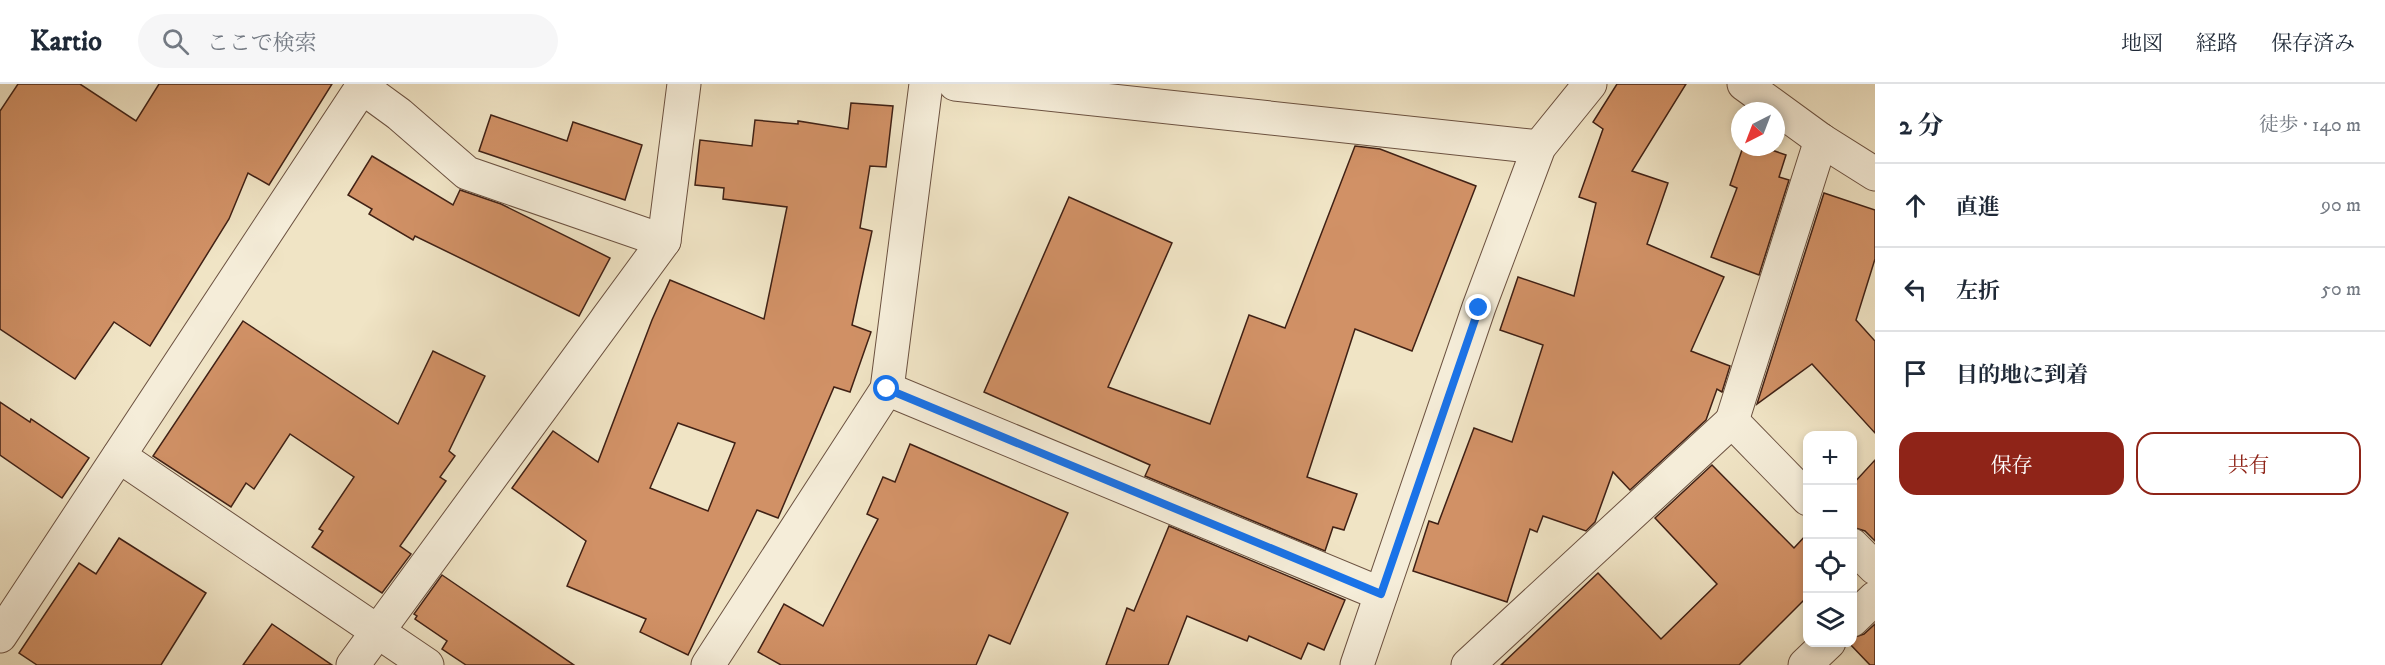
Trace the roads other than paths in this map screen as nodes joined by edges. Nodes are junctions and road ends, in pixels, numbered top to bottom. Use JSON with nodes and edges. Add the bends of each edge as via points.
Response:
{"nodes":[{"id":1,"x":684,"y":84,"type":"edge"},
{"id":2,"x":926,"y":84,"type":"edge"},
{"id":3,"x":955,"y":84,"type":"edge"},
{"id":4,"x":1590,"y":84,"type":"edge"},
{"id":5,"x":1744,"y":84,"type":"edge"},
{"id":6,"x":363,"y":86,"type":"edge"},
{"id":7,"x":1821,"y":140,"type":"junction"},
{"id":8,"x":1539,"y":147,"type":"junction"},
{"id":9,"x":1875,"y":174,"type":"edge"},
{"id":10,"x":664,"y":241,"type":"junction"},
{"id":11,"x":887,"y":389,"type":"junction"},
{"id":12,"x":1732,"y":421,"type":"junction"},
{"id":13,"x":119,"y":456,"type":"junction"},
{"id":14,"x":1803,"y":494,"type":"edge"},
{"id":15,"x":1857,"y":550,"type":"edge"},
{"id":16,"x":1875,"y":568,"type":"edge"},
{"id":17,"x":1381,"y":594,"type":"junction"},
{"id":18,"x":1875,"y":598,"type":"edge"},
{"id":19,"x":1857,"y":615,"type":"edge"},
{"id":20,"x":378,"y":631,"type":"junction"},
{"id":21,"x":0,"y":636,"type":"edge"},
{"id":22,"x":1823,"y":647,"type":"edge"},
{"id":23,"x":353,"y":665,"type":"edge"},
{"id":24,"x":427,"y":665,"type":"edge"},
{"id":25,"x":708,"y":665,"type":"edge"},
{"id":26,"x":1357,"y":665,"type":"edge"},
{"id":27,"x":1468,"y":665,"type":"edge"},
{"id":28,"x":1805,"y":665,"type":"edge"}],
"edges":[{"from":1,"to":10,"type":"street"},
{"from":2,"to":11,"type":"street"},
{"from":3,"to":8,"type":"street"},
{"from":4,"to":8,"type":"street"},
{"from":5,"to":7,"type":"street"},
{"from":6,"to":10,"type":"street","via":[[467,173]]},
{"from":6,"to":13,"type":"street"},
{"from":7,"to":9,"type":"street"},
{"from":7,"to":12,"type":"street"},
{"from":8,"to":17,"type":"street"},
{"from":10,"to":20,"type":"street"},
{"from":11,"to":17,"type":"street"},
{"from":11,"to":25,"type":"street"},
{"from":12,"to":14,"type":"street"},
{"from":12,"to":27,"type":"street"},
{"from":13,"to":20,"type":"street"},
{"from":13,"to":21,"type":"street"},
{"from":15,"to":16,"type":"street"},
{"from":17,"to":26,"type":"street"},
{"from":18,"to":19,"type":"street"},
{"from":20,"to":23,"type":"street"},
{"from":20,"to":24,"type":"street"},
{"from":22,"to":28,"type":"street"}]}
